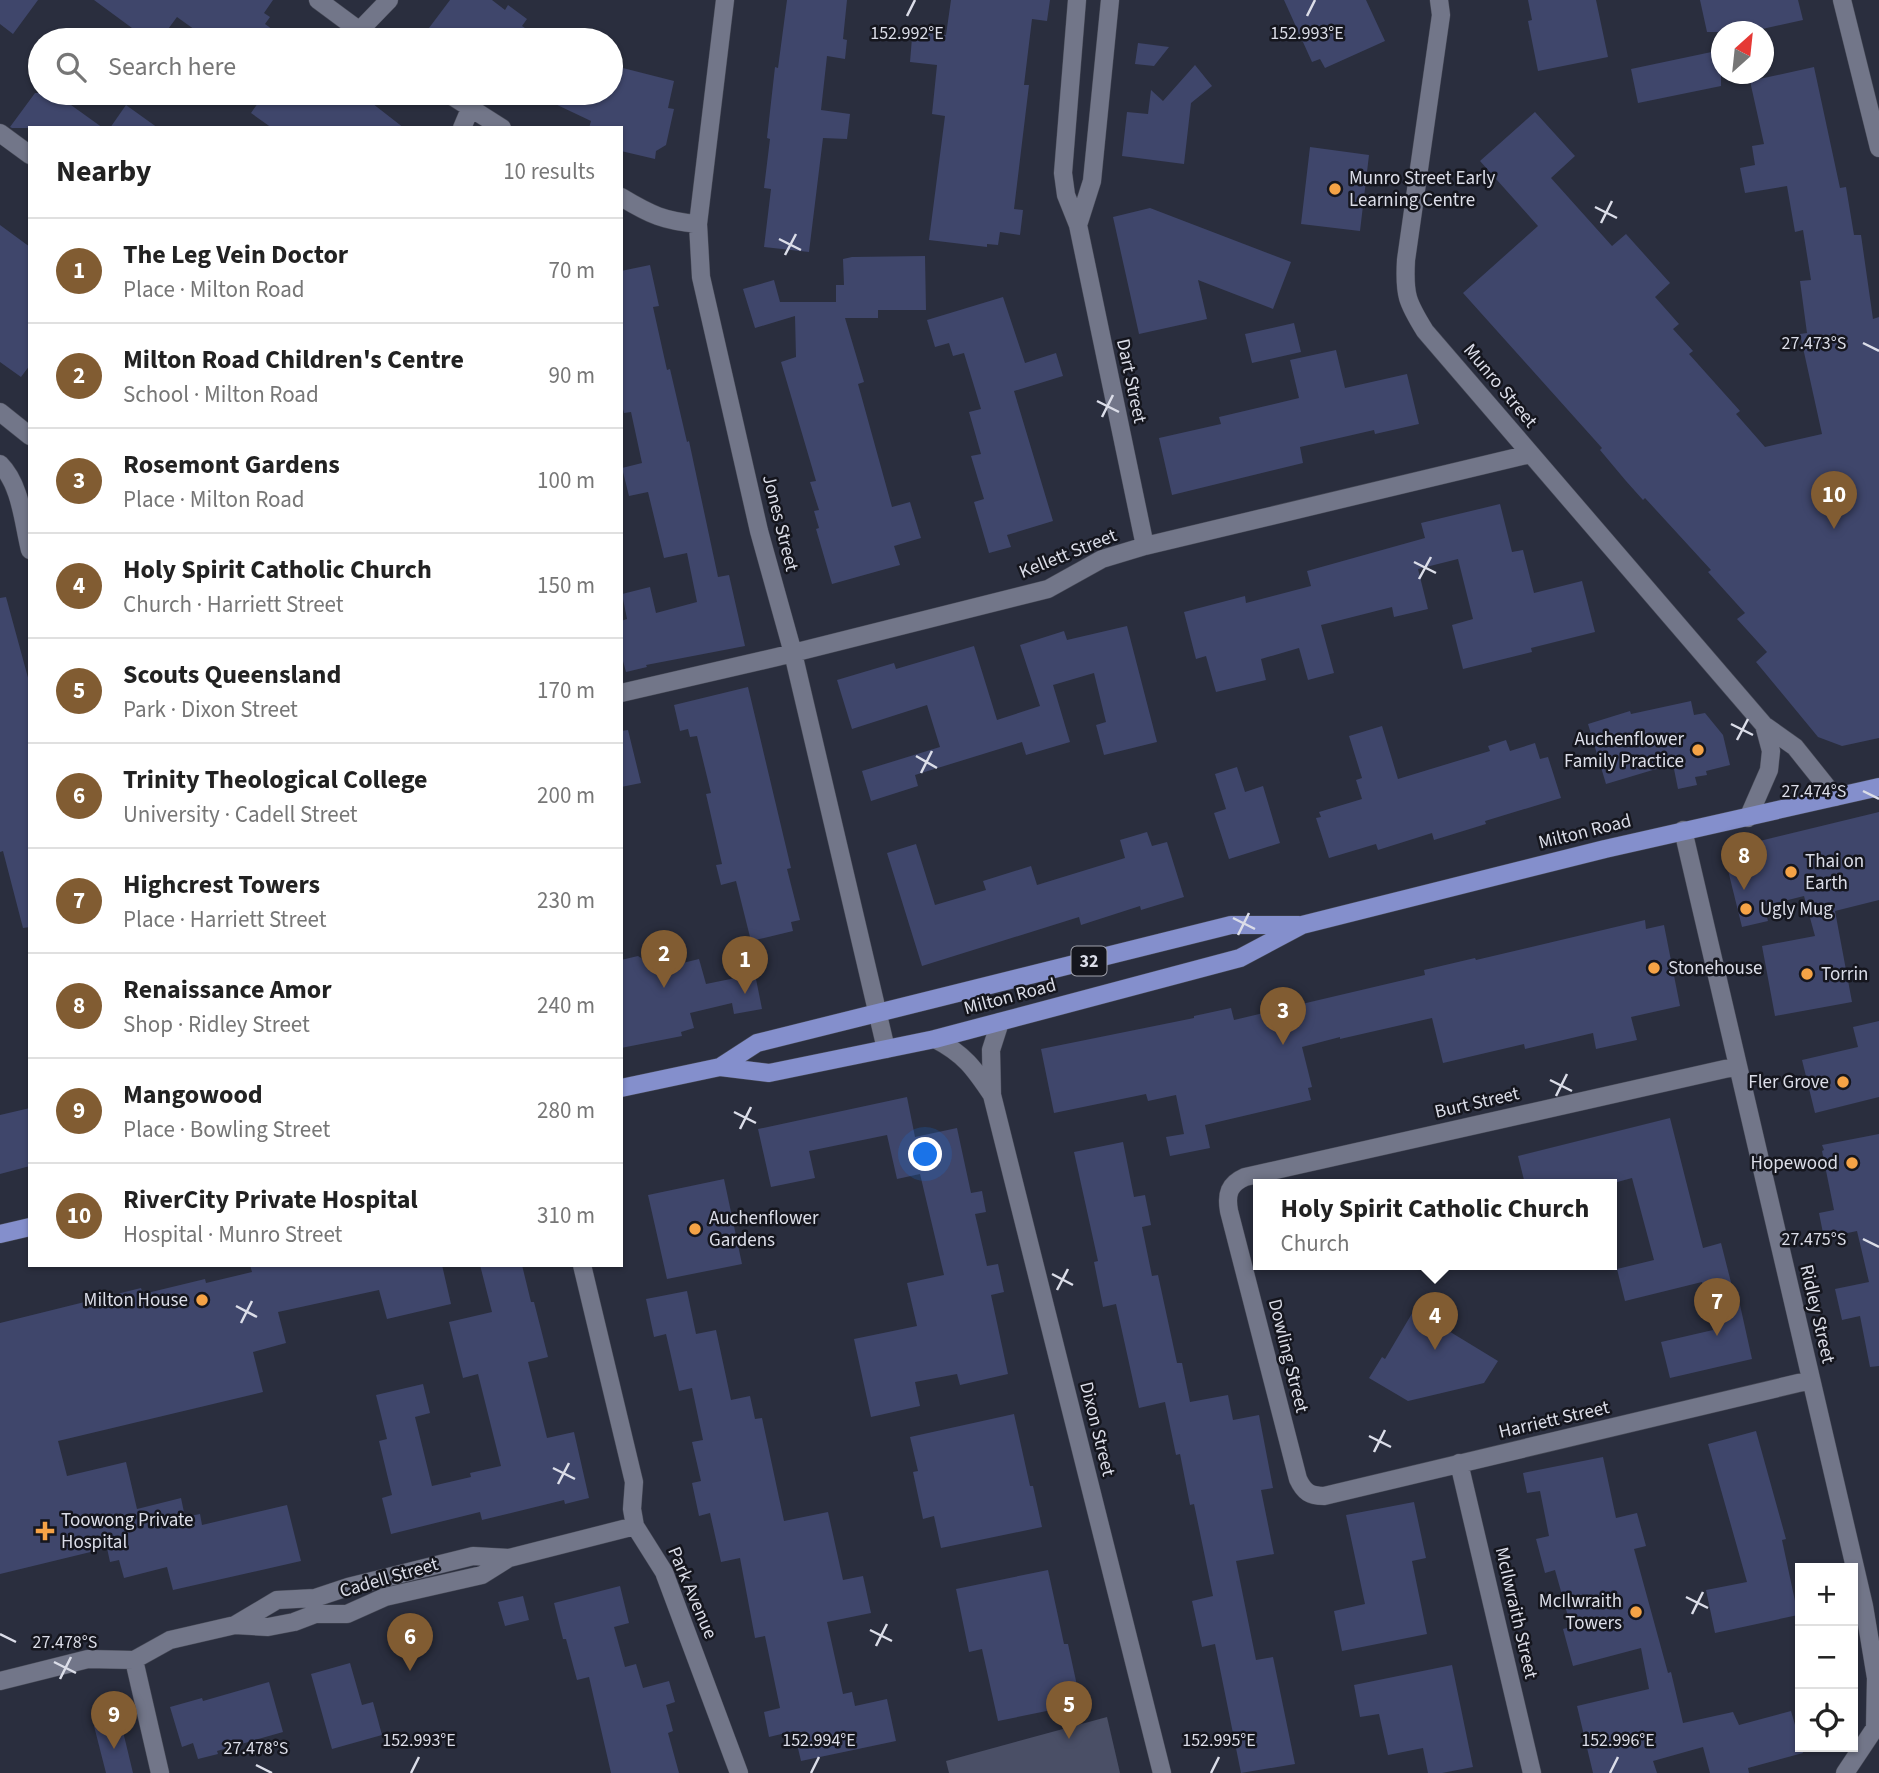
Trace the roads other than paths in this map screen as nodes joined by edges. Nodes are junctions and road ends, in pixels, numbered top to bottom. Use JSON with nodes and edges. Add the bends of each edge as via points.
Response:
{"nodes":[{"id":1,"x":318,"y":0,"type":"edge"},
{"id":2,"x":388,"y":0,"type":"edge"},
{"id":3,"x":724,"y":0,"type":"edge"},
{"id":4,"x":1077,"y":0,"type":"edge"},
{"id":5,"x":1110,"y":0,"type":"edge"},
{"id":6,"x":1439,"y":0,"type":"edge"},
{"id":7,"x":1842,"y":0,"type":"edge"},
{"id":8,"x":355,"y":28,"type":"edge"},
{"id":9,"x":370,"y":28,"type":"edge"},
{"id":10,"x":464,"y":105,"type":"edge"},
{"id":11,"x":470,"y":109,"type":"junction"},
{"id":12,"x":463,"y":126,"type":"edge"},
{"id":13,"x":499,"y":126,"type":"edge"},
{"id":14,"x":0,"y":133,"type":"edge"},
{"id":15,"x":1879,"y":148,"type":"edge"},
{"id":16,"x":28,"y":154,"type":"edge"},
{"id":17,"x":623,"y":198,"type":"edge"},
{"id":18,"x":698,"y":224,"type":"junction"},
{"id":19,"x":1078,"y":225,"type":"junction"},
{"id":20,"x":0,"y":412,"type":"edge"},
{"id":21,"x":28,"y":434,"type":"edge"},
{"id":22,"x":1530,"y":454,"type":"junction"},
{"id":23,"x":0,"y":464,"type":"edge"},
{"id":24,"x":28,"y":542,"type":"edge"},
{"id":25,"x":1145,"y":546,"type":"junction"},
{"id":26,"x":793,"y":653,"type":"junction"},
{"id":27,"x":623,"y":693,"type":"edge"},
{"id":28,"x":1764,"y":725,"type":"junction"},
{"id":29,"x":1879,"y":787,"type":"edge"},
{"id":30,"x":1835,"y":797,"type":"junction"},
{"id":31,"x":1748,"y":818,"type":"junction"},
{"id":32,"x":1683,"y":830,"type":"junction"},
{"id":33,"x":1302,"y":925,"type":"junction"},
{"id":34,"x":878,"y":1014,"type":"junction"},
{"id":35,"x":1000,"y":1022,"type":"junction"},
{"id":36,"x":935,"y":1039,"type":"junction"},
{"id":37,"x":886,"y":1048,"type":"junction"},
{"id":38,"x":1738,"y":1066,"type":"junction"},
{"id":39,"x":720,"y":1067,"type":"junction"},
{"id":40,"x":623,"y":1088,"type":"edge"},
{"id":41,"x":992,"y":1095,"type":"junction"},
{"id":42,"x":1230,"y":1188,"type":"joint"},
{"id":43,"x":28,"y":1227,"type":"edge"},
{"id":44,"x":0,"y":1234,"type":"edge"},
{"id":45,"x":582,"y":1267,"type":"edge"},
{"id":46,"x":1811,"y":1380,"type":"junction"},
{"id":47,"x":1459,"y":1463,"type":"junction"},
{"id":48,"x":1306,"y":1492,"type":"joint"},
{"id":49,"x":635,"y":1526,"type":"junction"},
{"id":50,"x":509,"y":1559,"type":"junction"},
{"id":51,"x":386,"y":1577,"type":"junction"},
{"id":52,"x":391,"y":1595,"type":"junction"},
{"id":53,"x":1871,"y":1604,"type":"edge"},
{"id":54,"x":235,"y":1625,"type":"junction"},
{"id":55,"x":134,"y":1660,"type":"junction"},
{"id":56,"x":0,"y":1681,"type":"edge"},
{"id":57,"x":160,"y":1773,"type":"edge"},
{"id":58,"x":740,"y":1773,"type":"edge"},
{"id":59,"x":1162,"y":1773,"type":"edge"},
{"id":60,"x":1532,"y":1773,"type":"edge"},
{"id":61,"x":1845,"y":1773,"type":"edge"}],
"edges":[{"from":1,"to":8,"type":"street"},
{"from":2,"to":9,"type":"street"},
{"from":3,"to":18,"type":"street","name":"Jones Street"},
{"from":4,"to":19,"type":"street","name":"Dart Street","via":[[1063,173]]},
{"from":5,"to":19,"type":"street","name":"Dart Street","via":[[1091,181]]},
{"from":6,"to":22,"type":"street","name":"Munro Street","via":[[1441,15],[1406,260],[1408,303],[1425,331]]},
{"from":7,"to":15,"type":"street"},
{"from":10,"to":11,"type":"street"},
{"from":11,"to":12,"type":"street"},
{"from":11,"to":13,"type":"street"},
{"from":14,"to":16,"type":"street"},
{"from":17,"to":18,"type":"street","via":[[653,216]]},
{"from":18,"to":26,"type":"street","name":"Jones Street","via":[[701,277],[759,531]]},
{"from":19,"to":25,"type":"street","name":"Dart Street"},
{"from":20,"to":21,"type":"street"},
{"from":22,"to":25,"type":"street","name":"Kellett Street"},
{"from":22,"to":28,"type":"street","name":"Munro Street"},
{"from":23,"to":24,"type":"street","via":[[14,487]]},
{"from":25,"to":26,"type":"street","name":"Kellett Street","via":[[1102,559],[1048,589]]},
{"from":26,"to":27,"type":"street","name":"Kellett Street"},
{"from":26,"to":34,"type":"street","name":"Jones Street"},
{"from":28,"to":30,"type":"street","name":"Munro Street","via":[[1795,747]]},
{"from":28,"to":31,"type":"street","via":[[1769,770]]},
{"from":29,"to":30,"type":"main road","name":"Milton Road","number":"32"},
{"from":30,"to":31,"type":"main road","name":"Milton Road","number":"32"},
{"from":31,"to":32,"type":"main road","name":"Milton Road","number":"32"},
{"from":32,"to":33,"type":"main road","name":"Milton Road","number":"32"},
{"from":32,"to":38,"type":"street","name":"Ridley Street"},
{"from":33,"to":34,"type":"main road","name":"Milton Road","number":"32","via":[[1231,925]]},
{"from":33,"to":35,"type":"main road","name":"Milton Road","number":"32","via":[[1240,958]]},
{"from":34,"to":37,"type":"street","name":"Jones Street"},
{"from":34,"to":39,"type":"main road","name":"Milton Road","number":"32","via":[[757,1043]]},
{"from":35,"to":36,"type":"main road","name":"Milton Road","number":"32"},
{"from":35,"to":41,"type":"street","name":"Dixon Street","via":[[991,1050]]},
{"from":36,"to":37,"type":"main road","name":"Milton Road","number":"32"},
{"from":36,"to":41,"type":"street","name":"Dixon Street","via":[[974,1066]]},
{"from":37,"to":39,"type":"main road","name":"Milton Road","number":"32","via":[[769,1073]]},
{"from":38,"to":42,"type":"street","name":"Burt Street","via":[[1245,1177]]},
{"from":38,"to":46,"type":"street","name":"Ridley Street"},
{"from":39,"to":40,"type":"main road","name":"Milton Road","number":"32"},
{"from":41,"to":59,"type":"street","name":"Dixon Street"},
{"from":42,"to":48,"type":"street","name":"Dowling Street","via":[[1227,1198],[1233,1224],[1298,1479]]},
{"from":43,"to":44,"type":"main road"},
{"from":45,"to":49,"type":"street","name":"Park Avenue","via":[[634,1482]]},
{"from":46,"to":47,"type":"street","name":"Harriett Street"},
{"from":46,"to":53,"type":"street","name":"Ridley Street"},
{"from":47,"to":48,"type":"street","name":"Harriett Street","via":[[1324,1496]]},
{"from":47,"to":60,"type":"street","name":"McIlwraith Street"},
{"from":49,"to":50,"type":"street","name":"Cadell Street"},
{"from":49,"to":58,"type":"street","name":"Park Avenue","via":[[664,1572]]},
{"from":50,"to":51,"type":"street","name":"Cadell Street","via":[[473,1556]]},
{"from":50,"to":52,"type":"street","name":"Cadell Street","via":[[478,1576]]},
{"from":51,"to":52,"type":"street"},
{"from":51,"to":54,"type":"street","name":"Cadell Street","via":[[312,1599],[277,1600]]},
{"from":52,"to":54,"type":"street","name":"Cadell Street","via":[[344,1614],[314,1615],[268,1628]]},
{"from":53,"to":61,"type":"street","name":"Ridley Street","via":[[1875,1728]]},
{"from":54,"to":55,"type":"street","name":"Cadell Street","via":[[170,1640]]},
{"from":55,"to":56,"type":"street","via":[[88,1659]]},
{"from":55,"to":57,"type":"street"}]}
